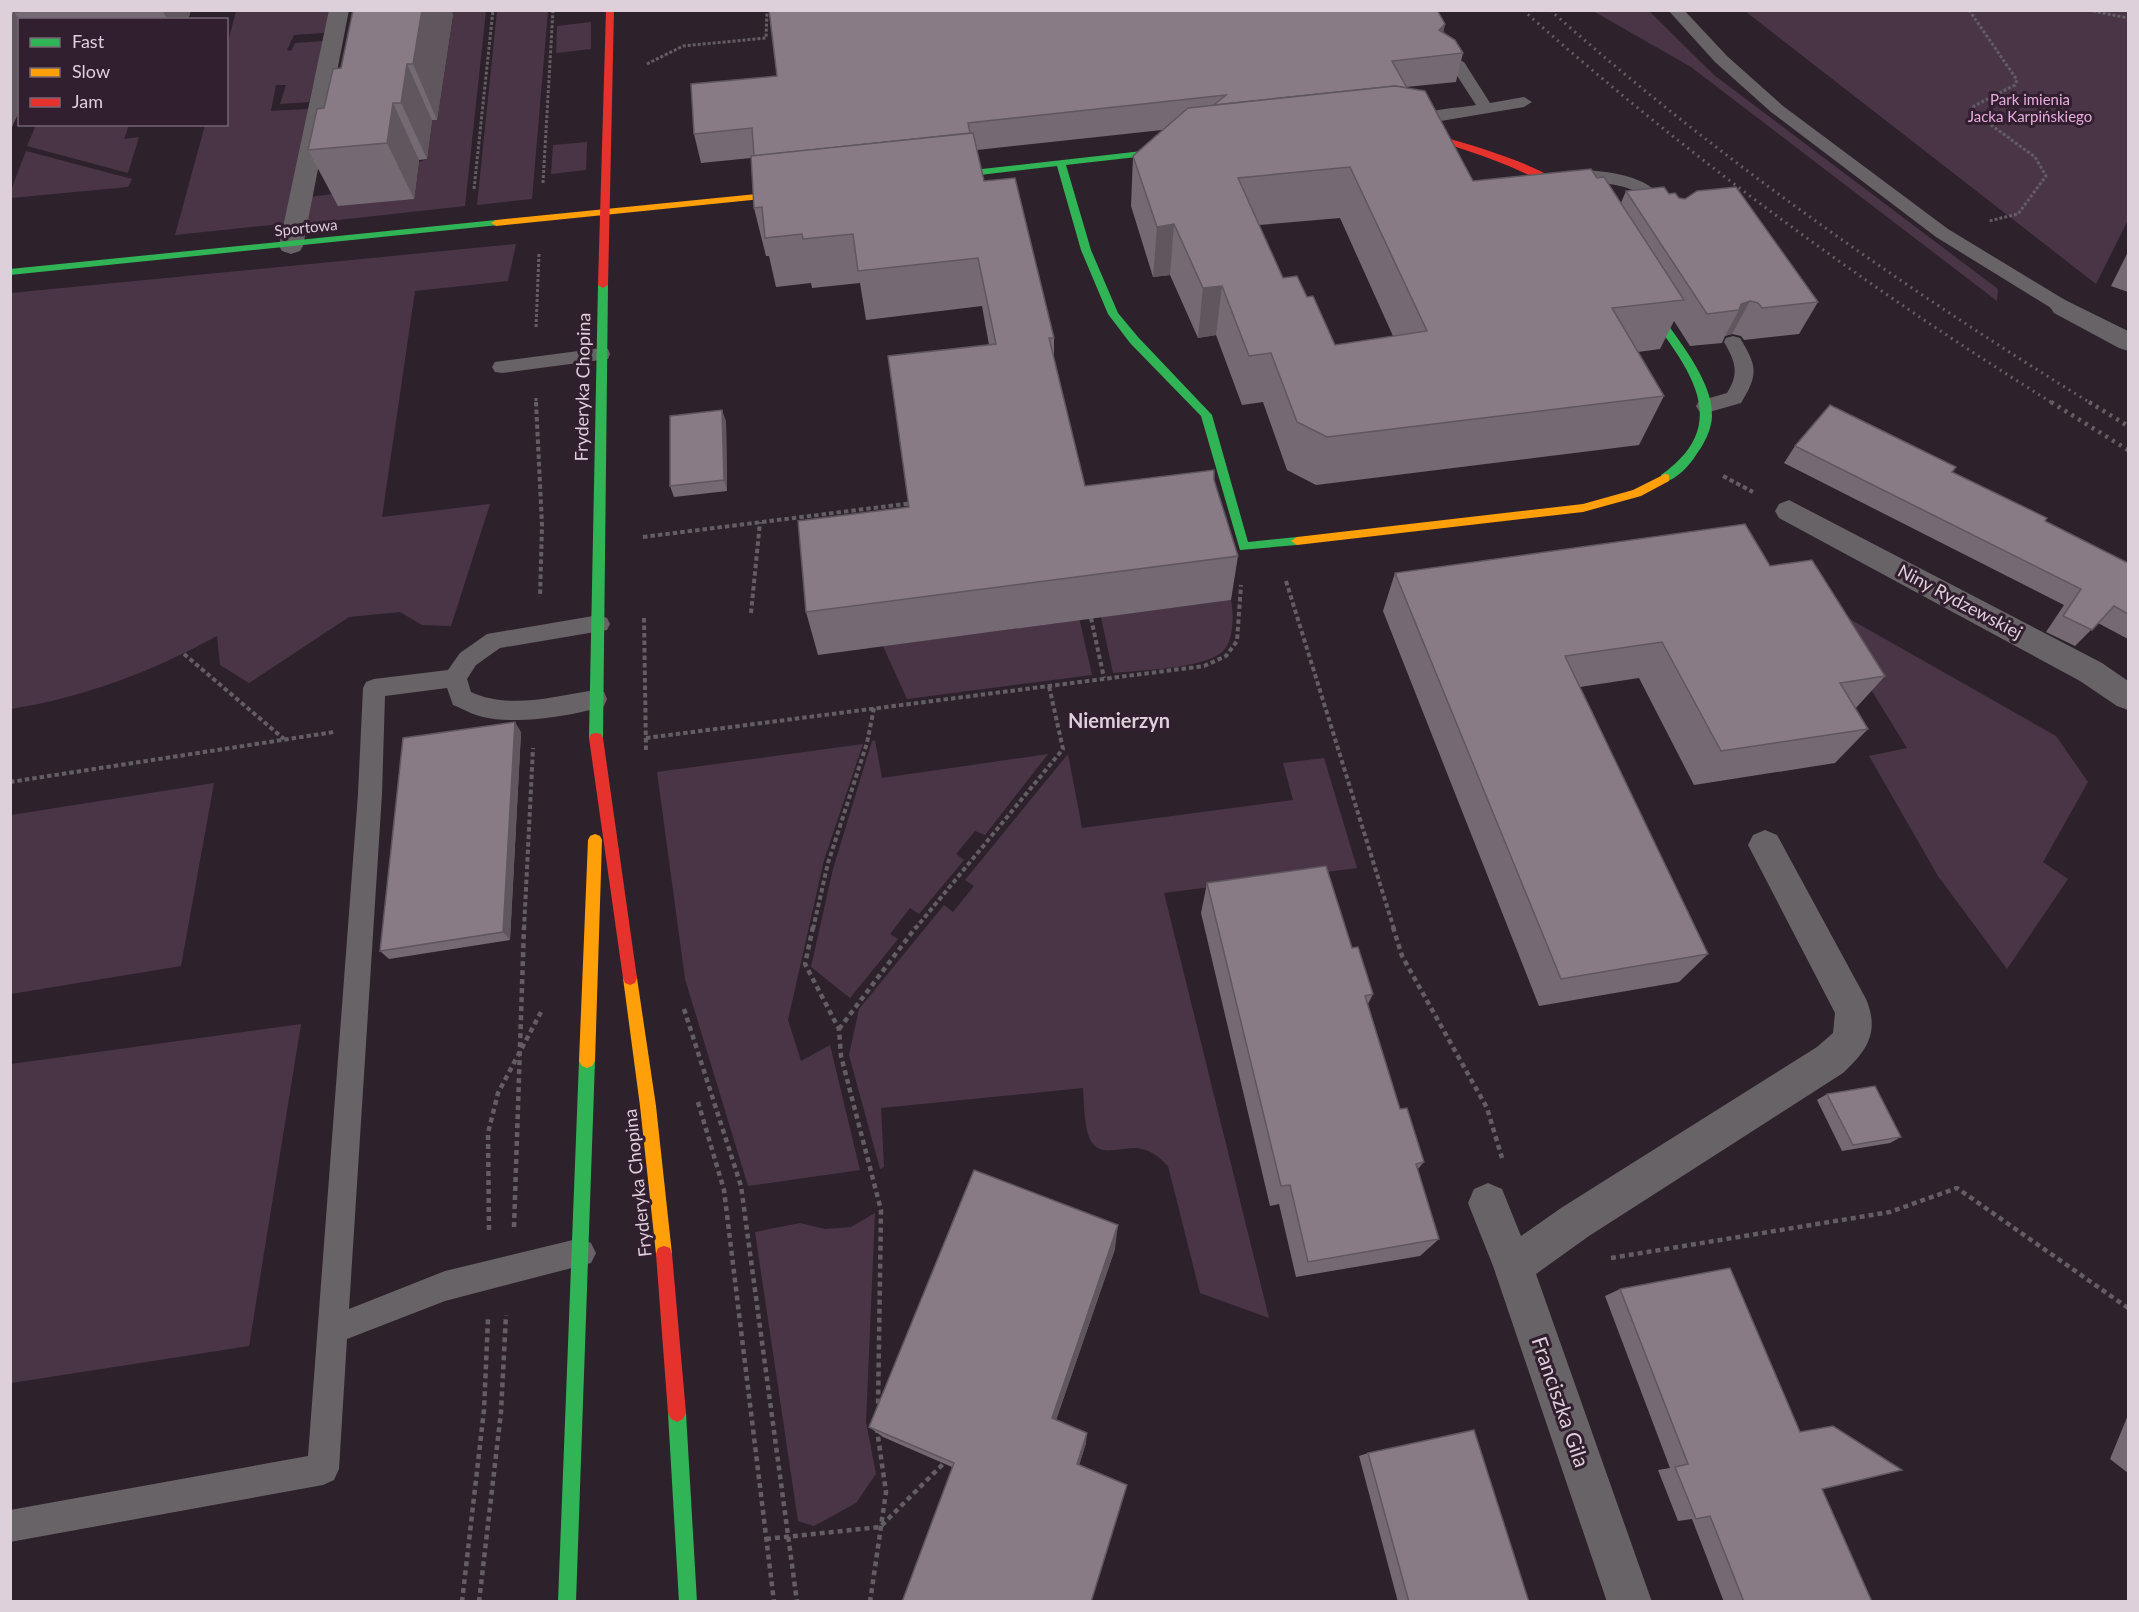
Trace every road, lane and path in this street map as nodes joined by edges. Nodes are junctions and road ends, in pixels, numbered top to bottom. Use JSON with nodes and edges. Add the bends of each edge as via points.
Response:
{"nodes":[{"id":1,"x":339,"y":10,"type":"edge"},
{"id":2,"x":493,"y":10,"type":"edge"},
{"id":3,"x":553,"y":10,"type":"edge"},
{"id":4,"x":610,"y":10,"type":"edge"},
{"id":5,"x":767,"y":10,"type":"edge"},
{"id":6,"x":1676,"y":10,"type":"edge"},
{"id":7,"x":1969,"y":10,"type":"edge"},
{"id":8,"x":2088,"y":10,"type":"edge"},
{"id":9,"x":2128,"y":18,"type":"edge"},
{"id":10,"x":642,"y":57,"type":"dead end"},
{"id":11,"x":1442,"y":58,"type":"edge"},
{"id":12,"x":1524,"y":102,"type":"dead end"},
{"id":13,"x":1486,"y":109,"type":"junction"},
{"id":14,"x":1400,"y":129,"type":"joint"},
{"id":15,"x":1191,"y":149,"type":"edge"},
{"id":16,"x":1061,"y":163,"type":"junction"},
{"id":17,"x":920,"y":179,"type":"edge"},
{"id":18,"x":1550,"y":179,"type":"junction"},
{"id":19,"x":814,"y":191,"type":"edge"},
{"id":20,"x":473,"y":197,"type":"dead end"},
{"id":21,"x":1585,"y":207,"type":"edge"},
{"id":22,"x":605,"y":214,"type":"junction"},
{"id":23,"x":541,"y":220,"type":"junction"},
{"id":24,"x":1671,"y":225,"type":"edge"},
{"id":25,"x":1942,"y":233,"type":"junction"},
{"id":26,"x":291,"y":246,"type":"junction"},
{"id":27,"x":10,"y":272,"type":"edge"},
{"id":28,"x":1636,"y":285,"type":"edge"},
{"id":29,"x":2063,"y":307,"type":"joint"},
{"id":30,"x":1734,"y":342,"type":"edge"},
{"id":31,"x":2128,"y":342,"type":"edge"},
{"id":32,"x":601,"y":354,"type":"junction"},
{"id":33,"x":535,"y":362,"type":"junction"},
{"id":34,"x":502,"y":367,"type":"dead end"},
{"id":35,"x":1706,"y":406,"type":"junction"},
{"id":36,"x":1688,"y":457,"type":"junction"},
{"id":37,"x":924,"y":502,"type":"edge"},
{"id":38,"x":1789,"y":512,"type":"joint"},
{"id":39,"x":760,"y":522,"type":"junction"},
{"id":40,"x":643,"y":526,"type":"dead end"},
{"id":41,"x":643,"y":537,"type":"junction"},
{"id":42,"x":1275,"y":543,"type":"junction"},
{"id":43,"x":1244,"y":547,"type":"junction"},
{"id":44,"x":644,"y":548,"type":"dead end"},
{"id":45,"x":751,"y":614,"type":"dead end"},
{"id":46,"x":644,"y":616,"type":"dead end"},
{"id":47,"x":1091,"y":618,"type":"edge"},
{"id":48,"x":599,"y":624,"type":"junction"},
{"id":49,"x":540,"y":631,"type":"junction"},
{"id":50,"x":184,"y":654,"type":"dead end"},
{"id":51,"x":455,"y":678,"type":"junction"},
{"id":52,"x":1104,"y":678,"type":"junction"},
{"id":53,"x":1049,"y":686,"type":"junction"},
{"id":54,"x":2128,"y":697,"type":"edge"},
{"id":55,"x":596,"y":699,"type":"junction"},
{"id":56,"x":874,"y":708,"type":"junction"},
{"id":57,"x":535,"y":709,"type":"junction"},
{"id":58,"x":373,"y":725,"type":"junction"},
{"id":59,"x":646,"y":738,"type":"junction"},
{"id":60,"x":284,"y":739,"type":"junction"},
{"id":61,"x":646,"y":757,"type":"dead end"},
{"id":62,"x":599,"y":763,"type":"junction"},
{"id":63,"x":10,"y":782,"type":"edge"},
{"id":64,"x":1765,"y":845,"type":"dead end"},
{"id":65,"x":589,"y":968,"type":"junction"},
{"id":66,"x":683,"y":1005,"type":"dead end"},
{"id":67,"x":839,"y":1029,"type":"junction"},
{"id":68,"x":518,"y":1055,"type":"junction"},
{"id":69,"x":695,"y":1093,"type":"dead end"},
{"id":70,"x":1488,"y":1203,"type":"joint"},
{"id":71,"x":581,"y":1253,"type":"junction"},
{"id":72,"x":1600,"y":1260,"type":"dead end"},
{"id":73,"x":1513,"y":1266,"type":"junction"},
{"id":74,"x":500,"y":1273,"type":"junction"},
{"id":75,"x":2128,"y":1308,"type":"edge"},
{"id":76,"x":333,"y":1330,"type":"junction"},
{"id":77,"x":944,"y":1463,"type":"edge"},
{"id":78,"x":10,"y":1526,"type":"edge"},
{"id":79,"x":880,"y":1527,"type":"junction"},
{"id":80,"x":788,"y":1538,"type":"junction"},
{"id":81,"x":766,"y":1539,"type":"junction"},
{"id":82,"x":462,"y":1602,"type":"edge"},
{"id":83,"x":479,"y":1602,"type":"edge"},
{"id":84,"x":567,"y":1602,"type":"edge"},
{"id":85,"x":688,"y":1602,"type":"edge"},
{"id":86,"x":774,"y":1602,"type":"edge"},
{"id":87,"x":797,"y":1602,"type":"edge"},
{"id":88,"x":870,"y":1602,"type":"edge"},
{"id":89,"x":1630,"y":1602,"type":"edge"}],
"edges":[{"from":1,"to":26,"type":"street"},
{"from":2,"to":20,"type":"path"},
{"from":3,"to":23,"type":"path"},
{"from":4,"to":22,"type":"street","name":"Fryderyka Chopina"},
{"from":5,"to":10,"type":"path","via":[[766,38],[683,46],[642,67]]},
{"from":6,"to":25,"type":"lane","via":[[1721,59],[1777,109]]},
{"from":7,"to":25,"type":"path","via":[[2016,80],[2014,86],[1974,106],[1972,111],[2035,156],[2045,167],[2046,176],[2018,214]]},
{"from":8,"to":9,"type":"path"},
{"from":11,"to":13,"type":"lane","via":[[1458,65]]},
{"from":12,"to":13,"type":"lane"},
{"from":13,"to":14,"type":"lane","via":[[1424,118]]},
{"from":14,"to":18,"type":"street","via":[[1506,161]]},
{"from":15,"to":16,"type":"street"},
{"from":16,"to":17,"type":"street"},
{"from":16,"to":43,"type":"street","via":[[1096,275],[1114,315],[1206,415]]},
{"from":18,"to":21,"type":"street"},
{"from":18,"to":24,"type":"lane","via":[[1588,174],[1631,184],[1655,197]]},
{"from":19,"to":22,"type":"street","name":"Sportowa"},
{"from":22,"to":23,"type":"street","name":"Sportowa"},
{"from":22,"to":32,"type":"street","name":"Fryderyka Chopina"},
{"from":23,"to":26,"type":"street","name":"Sportowa"},
{"from":23,"to":33,"type":"path"},
{"from":25,"to":29,"type":"lane"},
{"from":26,"to":27,"type":"street","name":"Sportowa"},
{"from":28,"to":35,"type":"street"},
{"from":29,"to":31,"type":"street"},
{"from":30,"to":35,"type":"lane","via":[[1746,365],[1745,381],[1734,398]]},
{"from":32,"to":33,"type":"lane"},
{"from":32,"to":48,"type":"street","name":"Fryderyka Chopina"},
{"from":33,"to":34,"type":"lane"},
{"from":33,"to":49,"type":"path","via":[[542,525]]},
{"from":35,"to":36,"type":"street","via":[[1705,425]]},
{"from":36,"to":38,"type":"path"},
{"from":36,"to":42,"type":"street","via":[[1662,481],[1632,496],[1583,508]]},
{"from":37,"to":39,"type":"path"},
{"from":38,"to":54,"type":"street","name":"Niny Rydzewskiej","via":[[2091,672]]},
{"from":39,"to":41,"type":"path"},
{"from":39,"to":45,"type":"path"},
{"from":40,"to":41,"type":"path"},
{"from":41,"to":44,"type":"path"},
{"from":42,"to":43,"type":"street"},
{"from":42,"to":70,"type":"path","via":[[1402,956],[1487,1108],[1513,1192]]},
{"from":43,"to":52,"type":"path","via":[[1237,641],[1226,656],[1204,666]]},
{"from":46,"to":59,"type":"path"},
{"from":47,"to":52,"type":"path"},
{"from":48,"to":49,"type":"lane"},
{"from":48,"to":55,"type":"street","name":"Fryderyka Chopina"},
{"from":49,"to":51,"type":"lane","via":[[495,640],[468,659]]},
{"from":50,"to":60,"type":"path"},
{"from":51,"to":57,"type":"lane","via":[[461,698],[483,708]]},
{"from":51,"to":58,"type":"lane","via":[[374,688]]},
{"from":52,"to":53,"type":"path"},
{"from":53,"to":56,"type":"path"},
{"from":53,"to":67,"type":"path","via":[[1063,749],[898,949]]},
{"from":55,"to":57,"type":"lane"},
{"from":55,"to":62,"type":"street","name":"Fryderyka Chopina"},
{"from":56,"to":59,"type":"path"},
{"from":56,"to":67,"type":"path","via":[[867,743],[828,863],[805,964]]},
{"from":57,"to":68,"type":"path"},
{"from":58,"to":60,"type":"path"},
{"from":58,"to":76,"type":"lane"},
{"from":59,"to":61,"type":"path"},
{"from":60,"to":63,"type":"path"},
{"from":62,"to":65,"type":"street","name":"Fryderyka Chopina"},
{"from":62,"to":85,"type":"street","name":"Fryderyka Chopina","via":[[648,1106],[672,1327]]},
{"from":64,"to":73,"type":"street","via":[[1853,1011],[1851,1041],[1830,1060],[1575,1222]]},
{"from":65,"to":68,"type":"path","via":[[562,971]]},
{"from":65,"to":71,"type":"street","name":"Fryderyka Chopina"},
{"from":66,"to":80,"type":"path","via":[[741,1186]]},
{"from":67,"to":79,"type":"path","via":[[841,1056],[881,1210],[877,1440],[886,1492]]},
{"from":68,"to":74,"type":"path"},
{"from":68,"to":74,"type":"path","via":[[498,1094],[488,1132]]},
{"from":69,"to":81,"type":"path","via":[[724,1190]]},
{"from":70,"to":73,"type":"street","name":"Franciszka Gila"},
{"from":71,"to":74,"type":"lane"},
{"from":71,"to":84,"type":"street","name":"Fryderyka Chopina"},
{"from":72,"to":75,"type":"path","via":[[1890,1212],[1957,1188]]},
{"from":73,"to":89,"type":"street","name":"Franciszka Gila"},
{"from":74,"to":76,"type":"lane","via":[[445,1286]]},
{"from":74,"to":82,"type":"path"},
{"from":74,"to":83,"type":"path","via":[[501,1412]]},
{"from":76,"to":78,"type":"lane","via":[[323,1469]]},
{"from":77,"to":79,"type":"path"},
{"from":79,"to":80,"type":"path"},
{"from":79,"to":88,"type":"path"},
{"from":80,"to":81,"type":"path"},
{"from":80,"to":87,"type":"path"},
{"from":81,"to":86,"type":"path"}]}
